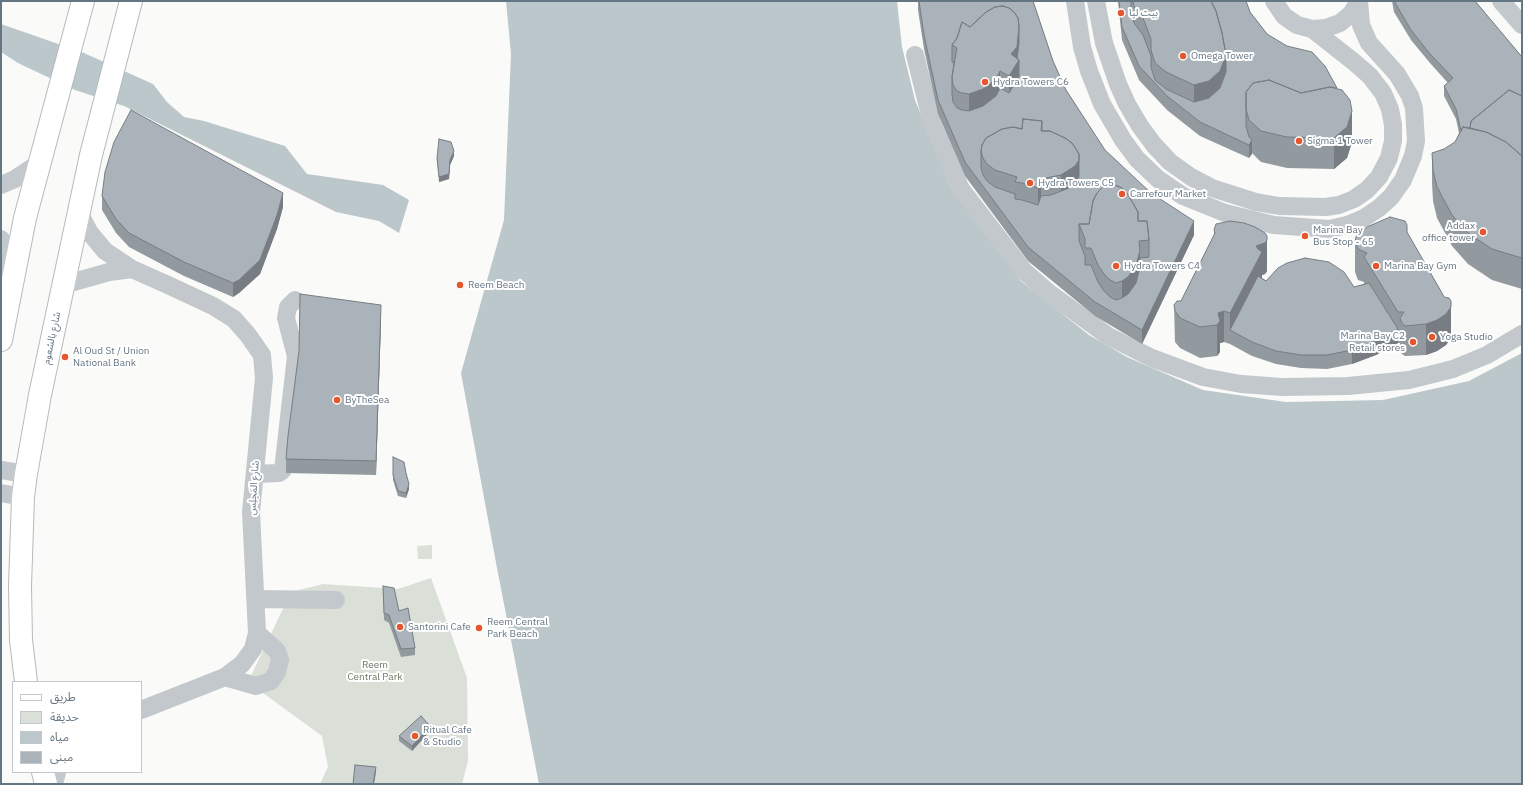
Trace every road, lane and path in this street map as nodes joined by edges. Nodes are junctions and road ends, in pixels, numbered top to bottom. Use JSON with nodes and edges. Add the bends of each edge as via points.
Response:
{"nodes":[{"id":1,"x":131,"y":1,"type":"edge"},
{"id":2,"x":1075,"y":1,"type":"edge"},
{"id":3,"x":1096,"y":1,"type":"edge"},
{"id":4,"x":1274,"y":1,"type":"edge"},
{"id":5,"x":1359,"y":1,"type":"edge"},
{"id":6,"x":1501,"y":1,"type":"edge"},
{"id":7,"x":83,"y":2,"type":"edge"},
{"id":8,"x":1522,"y":25,"type":"edge"},
{"id":9,"x":1312,"y":29,"type":"junction"},
{"id":10,"x":915,"y":55,"type":"dead end"},
{"id":11,"x":41,"y":154,"type":"junction"},
{"id":12,"x":1,"y":185,"type":"edge"},
{"id":13,"x":79,"y":210,"type":"junction"},
{"id":14,"x":1,"y":239,"type":"edge"},
{"id":15,"x":132,"y":270,"type":"junction"},
{"id":16,"x":63,"y":286,"type":"junction"},
{"id":17,"x":11,"y":287,"type":"junction"},
{"id":18,"x":295,"y":300,"type":"dead end"},
{"id":19,"x":1522,"y":334,"type":"edge"},
{"id":20,"x":1,"y":340,"type":"edge"},
{"id":21,"x":1,"y":470,"type":"edge"},
{"id":22,"x":26,"y":474,"type":"junction"},
{"id":23,"x":255,"y":474,"type":"junction"},
{"id":24,"x":1,"y":493,"type":"edge"},
{"id":25,"x":22,"y":497,"type":"junction"},
{"id":26,"x":256,"y":599,"type":"junction"},
{"id":27,"x":336,"y":600,"type":"dead end"},
{"id":28,"x":258,"y":633,"type":"junction"},
{"id":29,"x":225,"y":677,"type":"junction"},
{"id":30,"x":26,"y":681,"type":"edge"},
{"id":31,"x":142,"y":710,"type":"edge"},
{"id":32,"x":43,"y":773,"type":"edge"},
{"id":33,"x":57,"y":773,"type":"edge"},
{"id":34,"x":46,"y":784,"type":"edge"},
{"id":35,"x":54,"y":784,"type":"edge"}],
"edges":[{"from":1,"to":13,"type":"main road","name":"شارع بالشعوم"},
{"from":2,"to":5,"type":"street","via":[[1082,47],[1102,104],[1122,140],[1158,179],[1183,196],[1225,213],[1274,225],[1329,229],[1364,218],[1390,197],[1403,180],[1416,141],[1414,108],[1410,96],[1397,74],[1369,43],[1361,26]]},
{"from":3,"to":9,"type":"street","via":[[1104,43],[1118,84],[1137,121],[1154,145],[1170,162],[1212,188],[1256,202],[1279,206],[1339,205],[1354,199],[1379,177],[1389,158],[1393,141],[1390,109],[1383,93],[1370,76]]},
{"from":4,"to":9,"type":"street","via":[[1284,16],[1297,25]]},
{"from":5,"to":9,"type":"street","via":[[1351,14],[1340,23]]},
{"from":6,"to":8,"type":"street"},
{"from":7,"to":11,"type":"main road"},
{"from":10,"to":19,"type":"street","via":[[932,123],[961,189],[1024,271],[1108,336],[1152,358],[1203,377],[1241,384],[1282,387],[1348,386],[1409,380],[1453,369],[1487,355]]},
{"from":11,"to":12,"type":"street","via":[[15,179]]},
{"from":11,"to":17,"type":"main road"},
{"from":13,"to":15,"type":"street","name":"شارع المَجلِس","via":[[98,244]]},
{"from":13,"to":16,"type":"main road","name":"شارع بالشعوم"},
{"from":14,"to":17,"type":"street","via":[[9,254]]},
{"from":15,"to":16,"type":"street","name":"شارع المَجلِس","via":[[109,272]]},
{"from":15,"to":23,"type":"street","name":"شارع المَجلِس","via":[[213,306],[234,319],[262,355],[264,378]]},
{"from":16,"to":22,"type":"main road","name":"شارع بالشعوم"},
{"from":17,"to":20,"type":"main road"},
{"from":18,"to":23,"type":"street","via":[[288,307],[286,318],[296,356],[283,470],[279,473]]},
{"from":21,"to":22,"type":"street"},
{"from":22,"to":25,"type":"main road","name":"شارع بالشعوم"},
{"from":23,"to":26,"type":"street","name":"شارع المَجلِس","via":[[251,512]]},
{"from":24,"to":25,"type":"street"},
{"from":25,"to":30,"type":"main road","name":"شارع بالشعوم","via":[[21,640]]},
{"from":26,"to":27,"type":"street"},
{"from":26,"to":28,"type":"street","name":"شارع المَجلِس"},
{"from":28,"to":29,"type":"street","name":"شارع المَجلِس","via":[[253,649],[242,664]]},
{"from":28,"to":29,"type":"street","via":[[277,651],[280,660],[278,672],[271,681],[256,686]]},
{"from":29,"to":31,"type":"street","name":"شارع المَجلِس"},
{"from":32,"to":34,"type":"main road"},
{"from":33,"to":35,"type":"street"}]}
